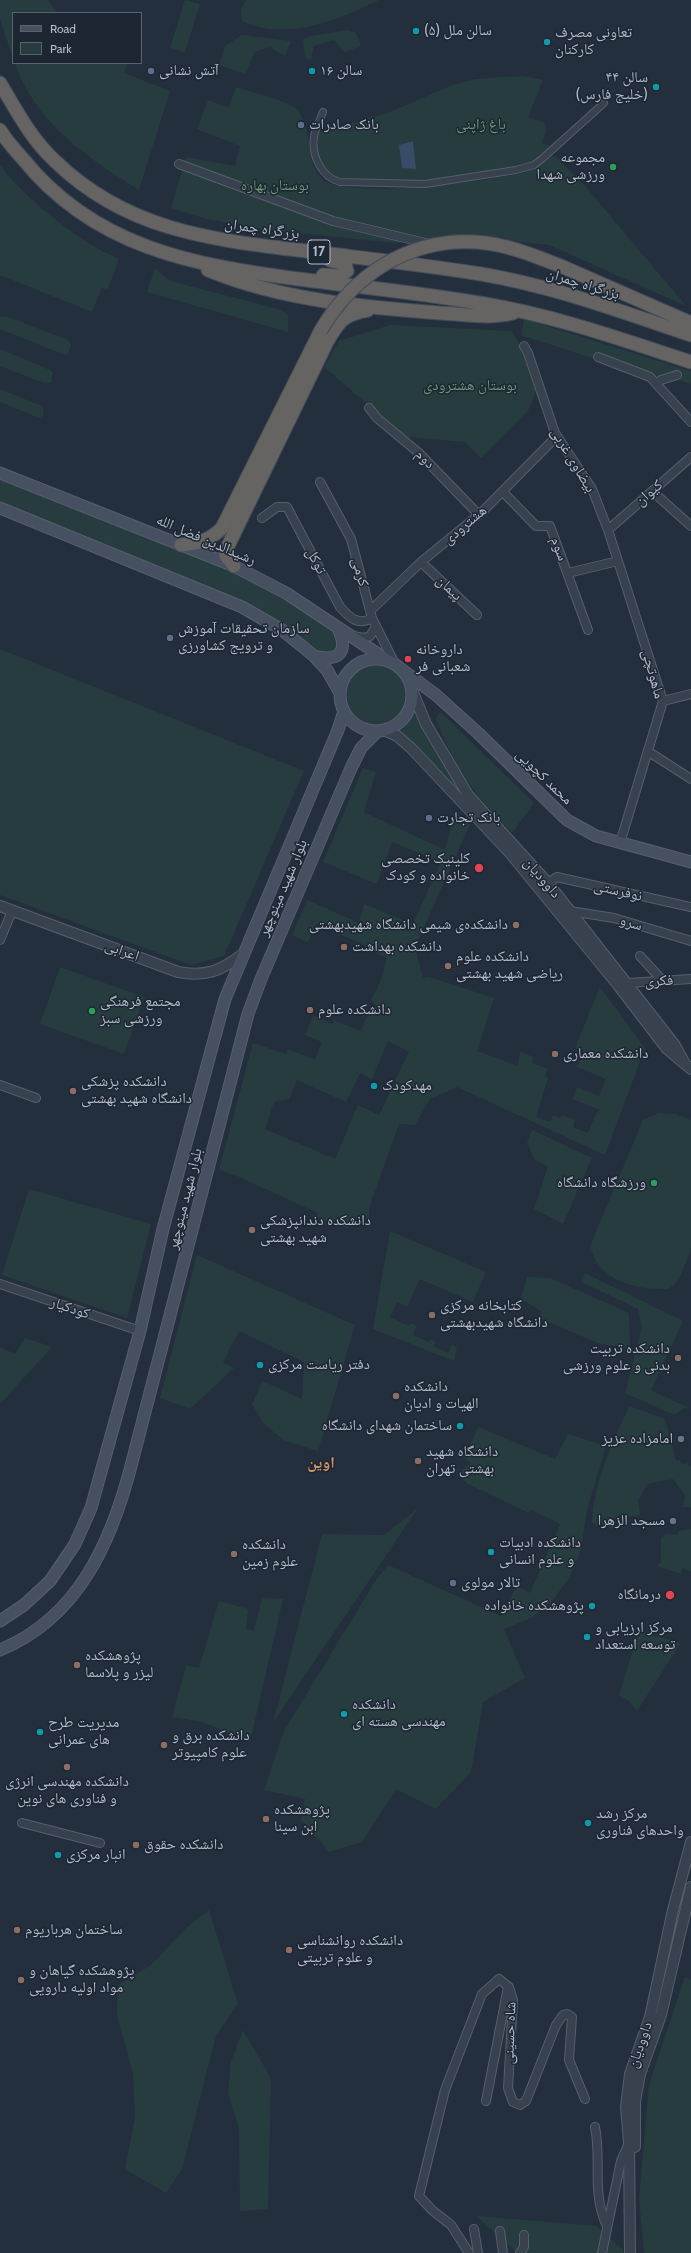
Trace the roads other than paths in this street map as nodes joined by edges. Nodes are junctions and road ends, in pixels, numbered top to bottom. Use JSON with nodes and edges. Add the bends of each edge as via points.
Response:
{"nodes":[{"id":1,"x":0,"y":83,"type":"edge"},
{"id":2,"x":604,"y":103,"type":"dead end"},
{"id":3,"x":323,"y":112,"type":"dead end"},
{"id":4,"x":0,"y":130,"type":"edge"},
{"id":5,"x":179,"y":164,"type":"dead end"},
{"id":6,"x":282,"y":248,"type":"junction"},
{"id":7,"x":452,"y":250,"type":"dead end"},
{"id":8,"x":178,"y":258,"type":"junction"},
{"id":9,"x":282,"y":277,"type":"junction"},
{"id":10,"x":381,"y":308,"type":"junction"},
{"id":11,"x":523,"y":311,"type":"junction"},
{"id":12,"x":691,"y":323,"type":"edge"},
{"id":13,"x":691,"y":335,"type":"edge"},
{"id":14,"x":524,"y":346,"type":"dead end"},
{"id":15,"x":598,"y":357,"type":"dead end"},
{"id":16,"x":691,"y":362,"type":"edge"},
{"id":17,"x":676,"y":375,"type":"dead end"},
{"id":18,"x":659,"y":381,"type":"junction"},
{"id":19,"x":368,"y":408,"type":"dead end"},
{"id":20,"x":691,"y":422,"type":"edge"},
{"id":21,"x":557,"y":436,"type":"junction"},
{"id":22,"x":691,"y":457,"type":"edge"},
{"id":23,"x":0,"y":473,"type":"edge"},
{"id":24,"x":320,"y":482,"type":"dead end"},
{"id":25,"x":503,"y":492,"type":"junction"},
{"id":26,"x":652,"y":492,"type":"junction"},
{"id":27,"x":0,"y":508,"type":"edge"},
{"id":28,"x":478,"y":514,"type":"junction"},
{"id":29,"x":262,"y":518,"type":"dead end"},
{"id":30,"x":691,"y":526,"type":"edge"},
{"id":31,"x":608,"y":530,"type":"junction"},
{"id":32,"x":181,"y":545,"type":"junction"},
{"id":33,"x":618,"y":560,"type":"junction"},
{"id":34,"x":421,"y":562,"type":"junction"},
{"id":35,"x":234,"y":566,"type":"junction"},
{"id":36,"x":568,"y":573,"type":"junction"},
{"id":37,"x":371,"y":614,"type":"junction"},
{"id":38,"x":477,"y":614,"type":"dead end"},
{"id":39,"x":376,"y":627,"type":"junction"},
{"id":40,"x":588,"y":630,"type":"dead end"},
{"id":41,"x":342,"y":631,"type":"junction"},
{"id":42,"x":314,"y":656,"type":"junction"},
{"id":43,"x":395,"y":664,"type":"junction"},
{"id":44,"x":412,"y":690,"type":"junction"},
{"id":45,"x":340,"y":693,"type":"junction"},
{"id":46,"x":691,"y":694,"type":"edge"},
{"id":47,"x":663,"y":701,"type":"junction"},
{"id":48,"x":344,"y":711,"type":"junction"},
{"id":49,"x":381,"y":731,"type":"junction"},
{"id":50,"x":649,"y":752,"type":"junction"},
{"id":51,"x":691,"y":779,"type":"edge"},
{"id":52,"x":465,"y":798,"type":"junction"},
{"id":53,"x":620,"y":843,"type":"junction"},
{"id":54,"x":691,"y":862,"type":"edge"},
{"id":55,"x":548,"y":884,"type":"junction"},
{"id":56,"x":0,"y":906,"type":"edge"},
{"id":57,"x":691,"y":907,"type":"edge"},
{"id":58,"x":12,"y":911,"type":"junction"},
{"id":59,"x":570,"y":911,"type":"junction"},
{"id":60,"x":0,"y":940,"type":"edge"},
{"id":61,"x":691,"y":941,"type":"edge"},
{"id":62,"x":243,"y":954,"type":"junction"},
{"id":63,"x":640,"y":956,"type":"dead end"},
{"id":64,"x":691,"y":979,"type":"edge"},
{"id":65,"x":663,"y":981,"type":"junction"},
{"id":66,"x":628,"y":983,"type":"junction"},
{"id":67,"x":683,"y":1060,"type":"junction"},
{"id":68,"x":691,"y":1069,"type":"edge"},
{"id":69,"x":0,"y":1085,"type":"edge"},
{"id":70,"x":36,"y":1098,"type":"dead end"},
{"id":71,"x":0,"y":1284,"type":"edge"},
{"id":72,"x":140,"y":1331,"type":"junction"},
{"id":73,"x":0,"y":1621,"type":"edge"},
{"id":74,"x":0,"y":1650,"type":"edge"},
{"id":75,"x":22,"y":1823,"type":"dead end"},
{"id":76,"x":691,"y":1842,"type":"edge"},
{"id":77,"x":100,"y":1843,"type":"dead end"},
{"id":78,"x":687,"y":1870,"type":"edge"},
{"id":79,"x":691,"y":1887,"type":"edge"},
{"id":80,"x":509,"y":1987,"type":"junction"},
{"id":81,"x":586,"y":2099,"type":"dead end"},
{"id":82,"x":486,"y":2101,"type":"dead end"},
{"id":83,"x":595,"y":2127,"type":"dead end"},
{"id":84,"x":632,"y":2142,"type":"junction"},
{"id":85,"x":607,"y":2226,"type":"junction"},
{"id":86,"x":474,"y":2229,"type":"dead end"},
{"id":87,"x":500,"y":2230,"type":"dead end"},
{"id":88,"x":524,"y":2235,"type":"dead end"},
{"id":89,"x":468,"y":2253,"type":"edge"},
{"id":90,"x":478,"y":2253,"type":"edge"},
{"id":91,"x":503,"y":2253,"type":"edge"},
{"id":92,"x":520,"y":2253,"type":"edge"},
{"id":93,"x":602,"y":2253,"type":"edge"},
{"id":94,"x":630,"y":2253,"type":"edge"},
{"id":95,"x":636,"y":2253,"type":"edge"}],
"edges":[{"from":1,"to":6,"type":"highway","name":"بزرگراه چمران","number":"17","via":[[20,118],[53,160],[99,196],[138,217],[182,232],[234,243]]},
{"from":2,"to":3,"type":"street","via":[[559,145],[534,164],[516,170],[425,184],[340,182],[330,178],[320,166],[314,147],[315,134]]},
{"from":4,"to":8,"type":"highway","number":"17","via":[[36,176],[70,206],[107,229],[142,246]]},
{"from":5,"to":7,"type":"street","via":[[334,221]]},
{"from":6,"to":9,"type":"highway","via":[[342,262],[347,267],[345,274],[339,276],[319,274]]},
{"from":6,"to":13,"type":"highway","name":"بزرگراه چمران","number":"17","via":[[483,275],[567,293]]},
{"from":8,"to":9,"type":"highway","number":"17"},
{"from":8,"to":10,"type":"highway","via":[[230,279],[272,292]]},
{"from":9,"to":11,"type":"highway","number":"17"},
{"from":10,"to":11,"type":"highway","via":[[492,315]]},
{"from":10,"to":35,"type":"highway","via":[[346,316],[331,336],[226,550],[226,556]]},
{"from":11,"to":16,"type":"highway","number":"17","via":[[556,318]]},
{"from":12,"to":32,"type":"highway","bridge":true,"via":[[563,267],[523,252],[488,243],[461,242],[424,248],[393,260],[363,277],[342,299],[321,330],[222,528],[212,538],[200,543]]},
{"from":14,"to":21,"type":"street","name":"بیضاوی غربی"},
{"from":15,"to":18,"type":"street"},
{"from":17,"to":18,"type":"street"},
{"from":18,"to":20,"type":"street"},
{"from":19,"to":28,"type":"street","name":"دوم","via":[[419,453]]},
{"from":21,"to":25,"type":"street","name":"هشترودی"},
{"from":21,"to":31,"type":"street","name":"بیضاوی غربی","via":[[590,485]]},
{"from":22,"to":26,"type":"street","name":"کیوان"},
{"from":23,"to":32,"type":"main road","name":"رشیدالدین فضل الله"},
{"from":24,"to":37,"type":"street","name":"کرمی","via":[[351,539]]},
{"from":25,"to":28,"type":"street","name":"هشترودی"},
{"from":25,"to":36,"type":"street","name":"سوم","via":[[536,526],[550,526]]},
{"from":26,"to":30,"type":"street"},
{"from":26,"to":31,"type":"street","name":"کیوان"},
{"from":27,"to":42,"type":"main road","via":[[235,604],[282,630]]},
{"from":28,"to":34,"type":"street","name":"هشترودی"},
{"from":29,"to":37,"type":"street","name":"توکل","via":[[277,507],[287,507],[340,607],[358,622],[365,622]]},
{"from":31,"to":33,"type":"street","name":"ماهوتچی"},
{"from":32,"to":35,"type":"main road","name":"رشیدالدین فضل الله"},
{"from":33,"to":36,"type":"street"},
{"from":33,"to":47,"type":"street","name":"ماهوتچی"},
{"from":34,"to":37,"type":"street","name":"هشترودی"},
{"from":34,"to":38,"type":"street","name":"پیمان"},
{"from":35,"to":41,"type":"main road","name":"رشیدالدین فضل الله","via":[[286,593]]},
{"from":36,"to":40,"type":"street","name":"سوم"},
{"from":37,"to":39,"type":"street","name":"کرمی"},
{"from":39,"to":41,"type":"street","via":[[370,636],[364,638]]},
{"from":39,"to":43,"type":"street","name":"کرمی"},
{"from":41,"to":42,"type":"main road","via":[[343,647],[335,658]]},
{"from":41,"to":43,"type":"main road","name":"رشیدالدین فضل الله"},
{"from":42,"to":45,"type":"main road","via":[[327,670]]},
{"from":43,"to":44,"type":"main road","via":[[407,675]]},
{"from":43,"to":45,"type":"main road","via":[[376,659],[356,665],[342,682]]},
{"from":43,"to":53,"type":"main road","name":"محمد کچویی","via":[[436,695],[473,728],[567,820],[596,836]]},
{"from":44,"to":49,"type":"main road","via":[[412,701],[406,716],[394,727]]},
{"from":44,"to":52,"type":"street","name":"داوودیان","via":[[426,724]]},
{"from":45,"to":48,"type":"main road"},
{"from":46,"to":47,"type":"street"},
{"from":47,"to":50,"type":"street","name":"ماهوتچی"},
{"from":48,"to":49,"type":"main road","via":[[358,726]]},
{"from":48,"to":62,"type":"main road","name":"بلوار شهید مینوچهر"},
{"from":49,"to":52,"type":"street","name":"داوودیان","via":[[398,736]]},
{"from":49,"to":74,"type":"main road","name":"بلوار شهید مینوچهر","via":[[361,748],[351,768],[248,1014],[113,1526],[94,1564],[73,1595],[44,1624],[16,1643]]},
{"from":50,"to":51,"type":"street"},
{"from":50,"to":53,"type":"street","name":"ماهوتچی"},
{"from":52,"to":55,"type":"street","name":"داوودیان"},
{"from":52,"to":67,"type":"street","name":"داوودیان","via":[[667,1049]]},
{"from":53,"to":54,"type":"main road","name":"محمد کچویی"},
{"from":55,"to":57,"type":"street","name":"نوفرستی","via":[[557,877]]},
{"from":55,"to":59,"type":"street","name":"داوودیان"},
{"from":56,"to":58,"type":"street","name":"اعرابی"},
{"from":58,"to":60,"type":"street"},
{"from":58,"to":62,"type":"street","name":"اعرابی","via":[[178,972],[210,973],[226,967]]},
{"from":59,"to":61,"type":"street","name":"سرو","via":[[619,920]]},
{"from":59,"to":66,"type":"street","name":"داوودیان"},
{"from":62,"to":72,"type":"main road","name":"بلوار شهید مینوچهر","via":[[225,999],[163,1229]]},
{"from":63,"to":65,"type":"street"},
{"from":64,"to":65,"type":"street","name":"فکری"},
{"from":65,"to":66,"type":"street","name":"فکری"},
{"from":66,"to":67,"type":"street","name":"داوودیان"},
{"from":67,"to":68,"type":"street","name":"داوودیان"},
{"from":69,"to":70,"type":"street"},
{"from":71,"to":72,"type":"street","name":"کودکیار"},
{"from":72,"to":73,"type":"main road","name":"بلوار شهید مینوچهر","via":[[91,1508],[75,1544],[47,1584],[24,1605]]},
{"from":75,"to":77,"type":"street"},
{"from":76,"to":78,"type":"street","name":"داوودیان"},
{"from":78,"to":84,"type":"street","name":"داوودیان","via":[[650,2017],[630,2074],[626,2107]]},
{"from":79,"to":84,"type":"street","name":"داوودیان","via":[[661,2015],[640,2074]]},
{"from":80,"to":81,"type":"street","name":"شاه حسینی","via":[[513,2000],[508,2088],[513,2102],[520,2105],[526,2101],[556,2025],[563,2015],[567,2014],[572,2017],[569,2060]]},
{"from":80,"to":82,"type":"street"},
{"from":80,"to":89,"type":"street","name":"شاه حسینی","via":[[499,1979],[482,1994],[445,2090],[421,2182],[419,2196],[451,2225]]},
{"from":83,"to":85,"type":"street","via":[[598,2143],[596,2169],[599,2210]]},
{"from":84,"to":85,"type":"street","via":[[621,2161]]},
{"from":84,"to":94,"type":"street","name":"داوودیان"},
{"from":84,"to":95,"type":"street","name":"داوودیان"},
{"from":85,"to":93,"type":"street"},
{"from":86,"to":90,"type":"street"},
{"from":87,"to":91,"type":"street"},
{"from":88,"to":92,"type":"street","via":[[524,2248]]}]}
